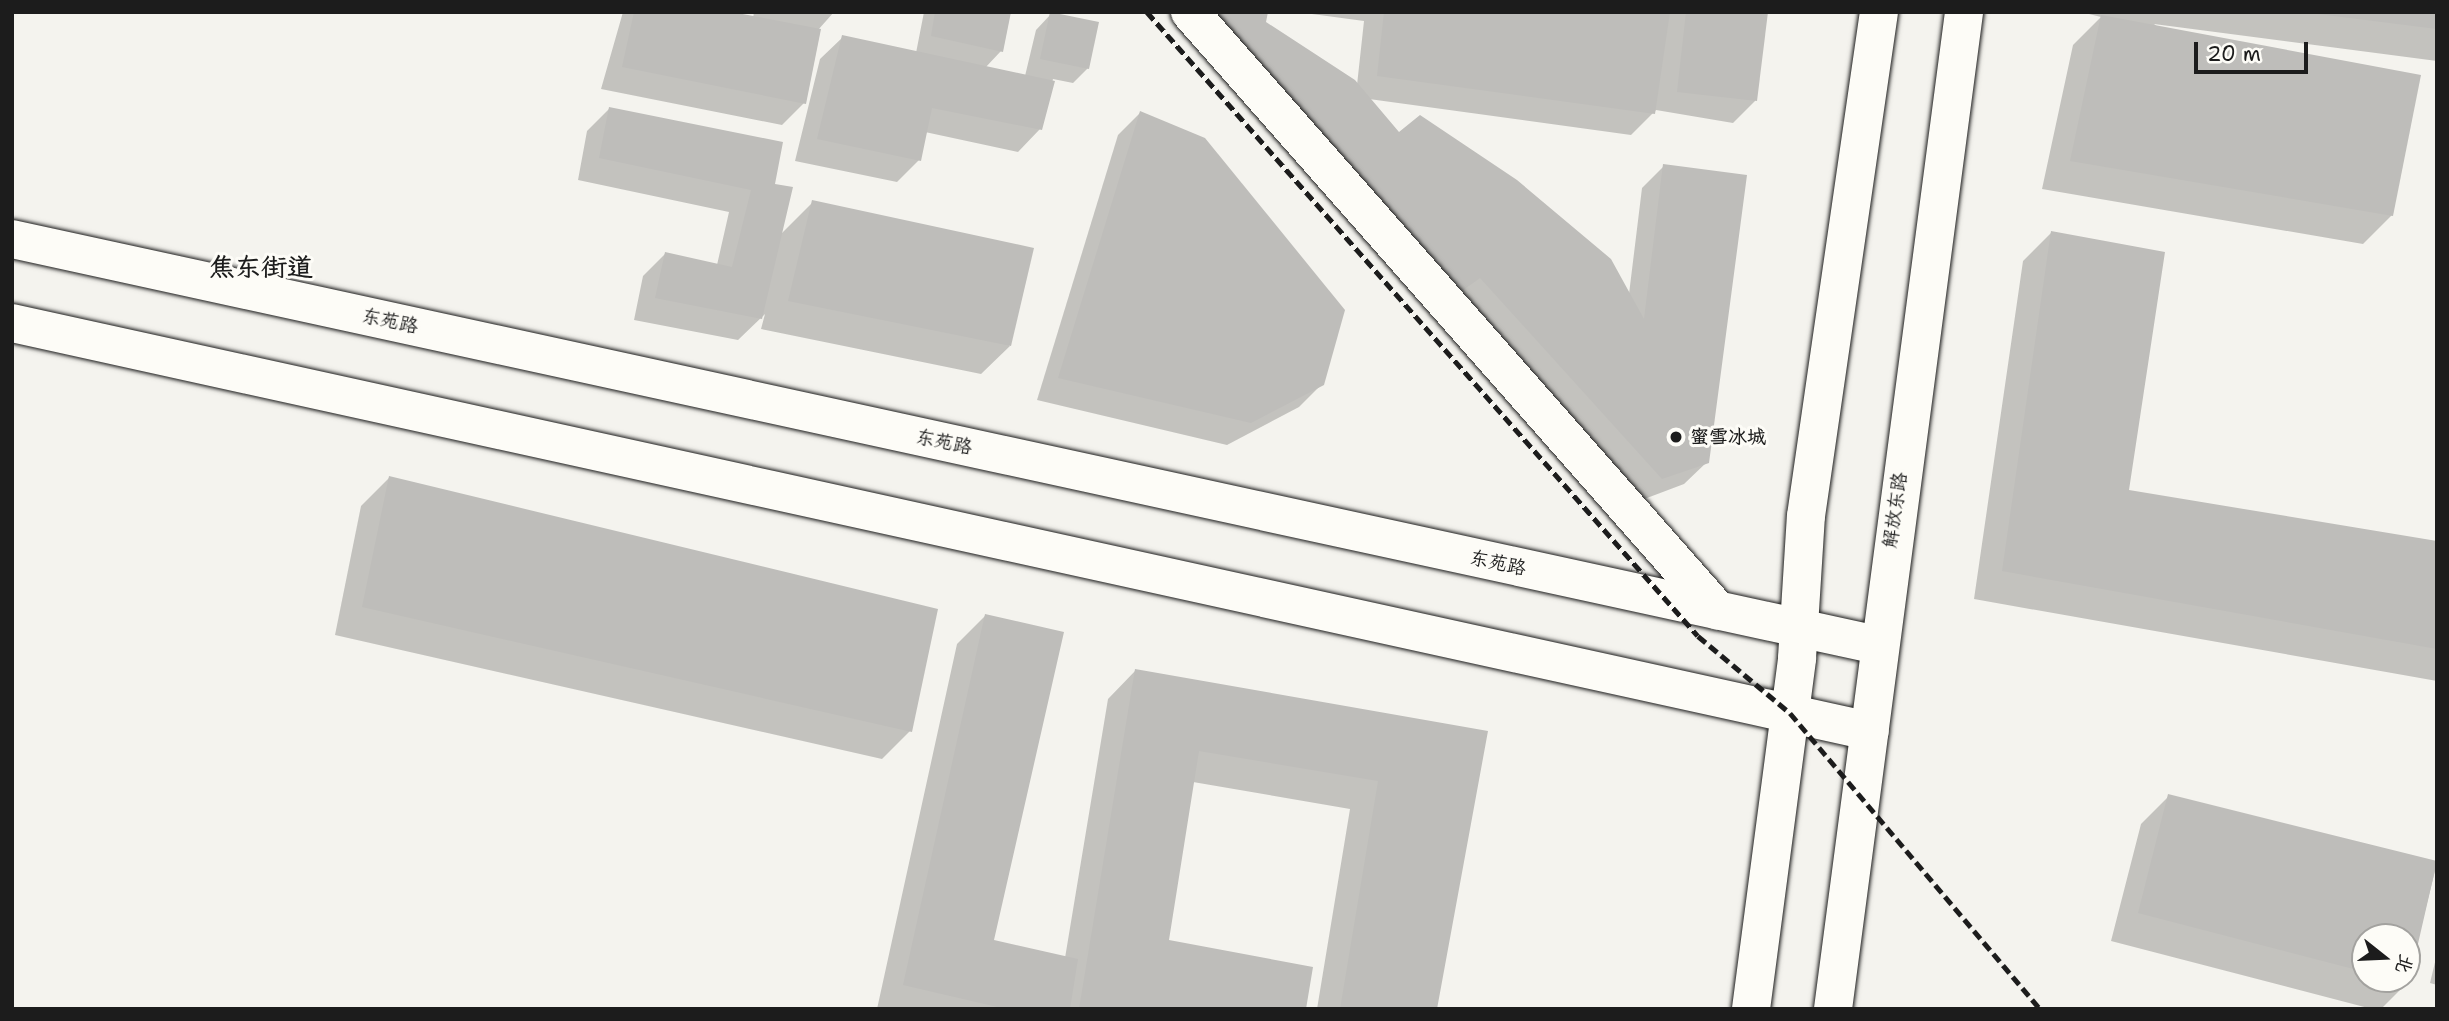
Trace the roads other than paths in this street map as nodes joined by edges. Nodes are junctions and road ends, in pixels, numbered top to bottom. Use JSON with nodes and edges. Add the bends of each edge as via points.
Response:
{"nodes":[{"id":1,"x":1190,"y":12,"type":"edge"},
{"id":2,"x":1879,"y":12,"type":"edge"},
{"id":3,"x":1964,"y":12,"type":"edge"},
{"id":4,"x":12,"y":239,"type":"edge"},
{"id":5,"x":12,"y":323,"type":"edge"},
{"id":6,"x":1718,"y":611,"type":"junction"},
{"id":7,"x":1799,"y":628,"type":"junction"},
{"id":8,"x":1877,"y":645,"type":"junction"},
{"id":9,"x":1790,"y":713,"type":"junction"},
{"id":10,"x":1870,"y":731,"type":"junction"},
{"id":11,"x":1751,"y":1009,"type":"edge"},
{"id":12,"x":1833,"y":1009,"type":"edge"}],
"edges":[{"from":1,"to":6,"type":"main road"},
{"from":2,"to":7,"type":"main road","via":[[1806,516]]},
{"from":3,"to":8,"type":"main road","name":"解放东路"},
{"from":4,"to":6,"type":"main road","name":"东苑路"},
{"from":5,"to":9,"type":"main road"},
{"from":6,"to":7,"type":"main road","name":"东苑路"},
{"from":7,"to":8,"type":"main road","name":"东苑路"},
{"from":7,"to":9,"type":"main road"},
{"from":8,"to":10,"type":"main road","name":"解放东路"},
{"from":9,"to":10,"type":"main road"},
{"from":9,"to":11,"type":"main road"},
{"from":10,"to":12,"type":"main road","name":"解放东路"}]}
